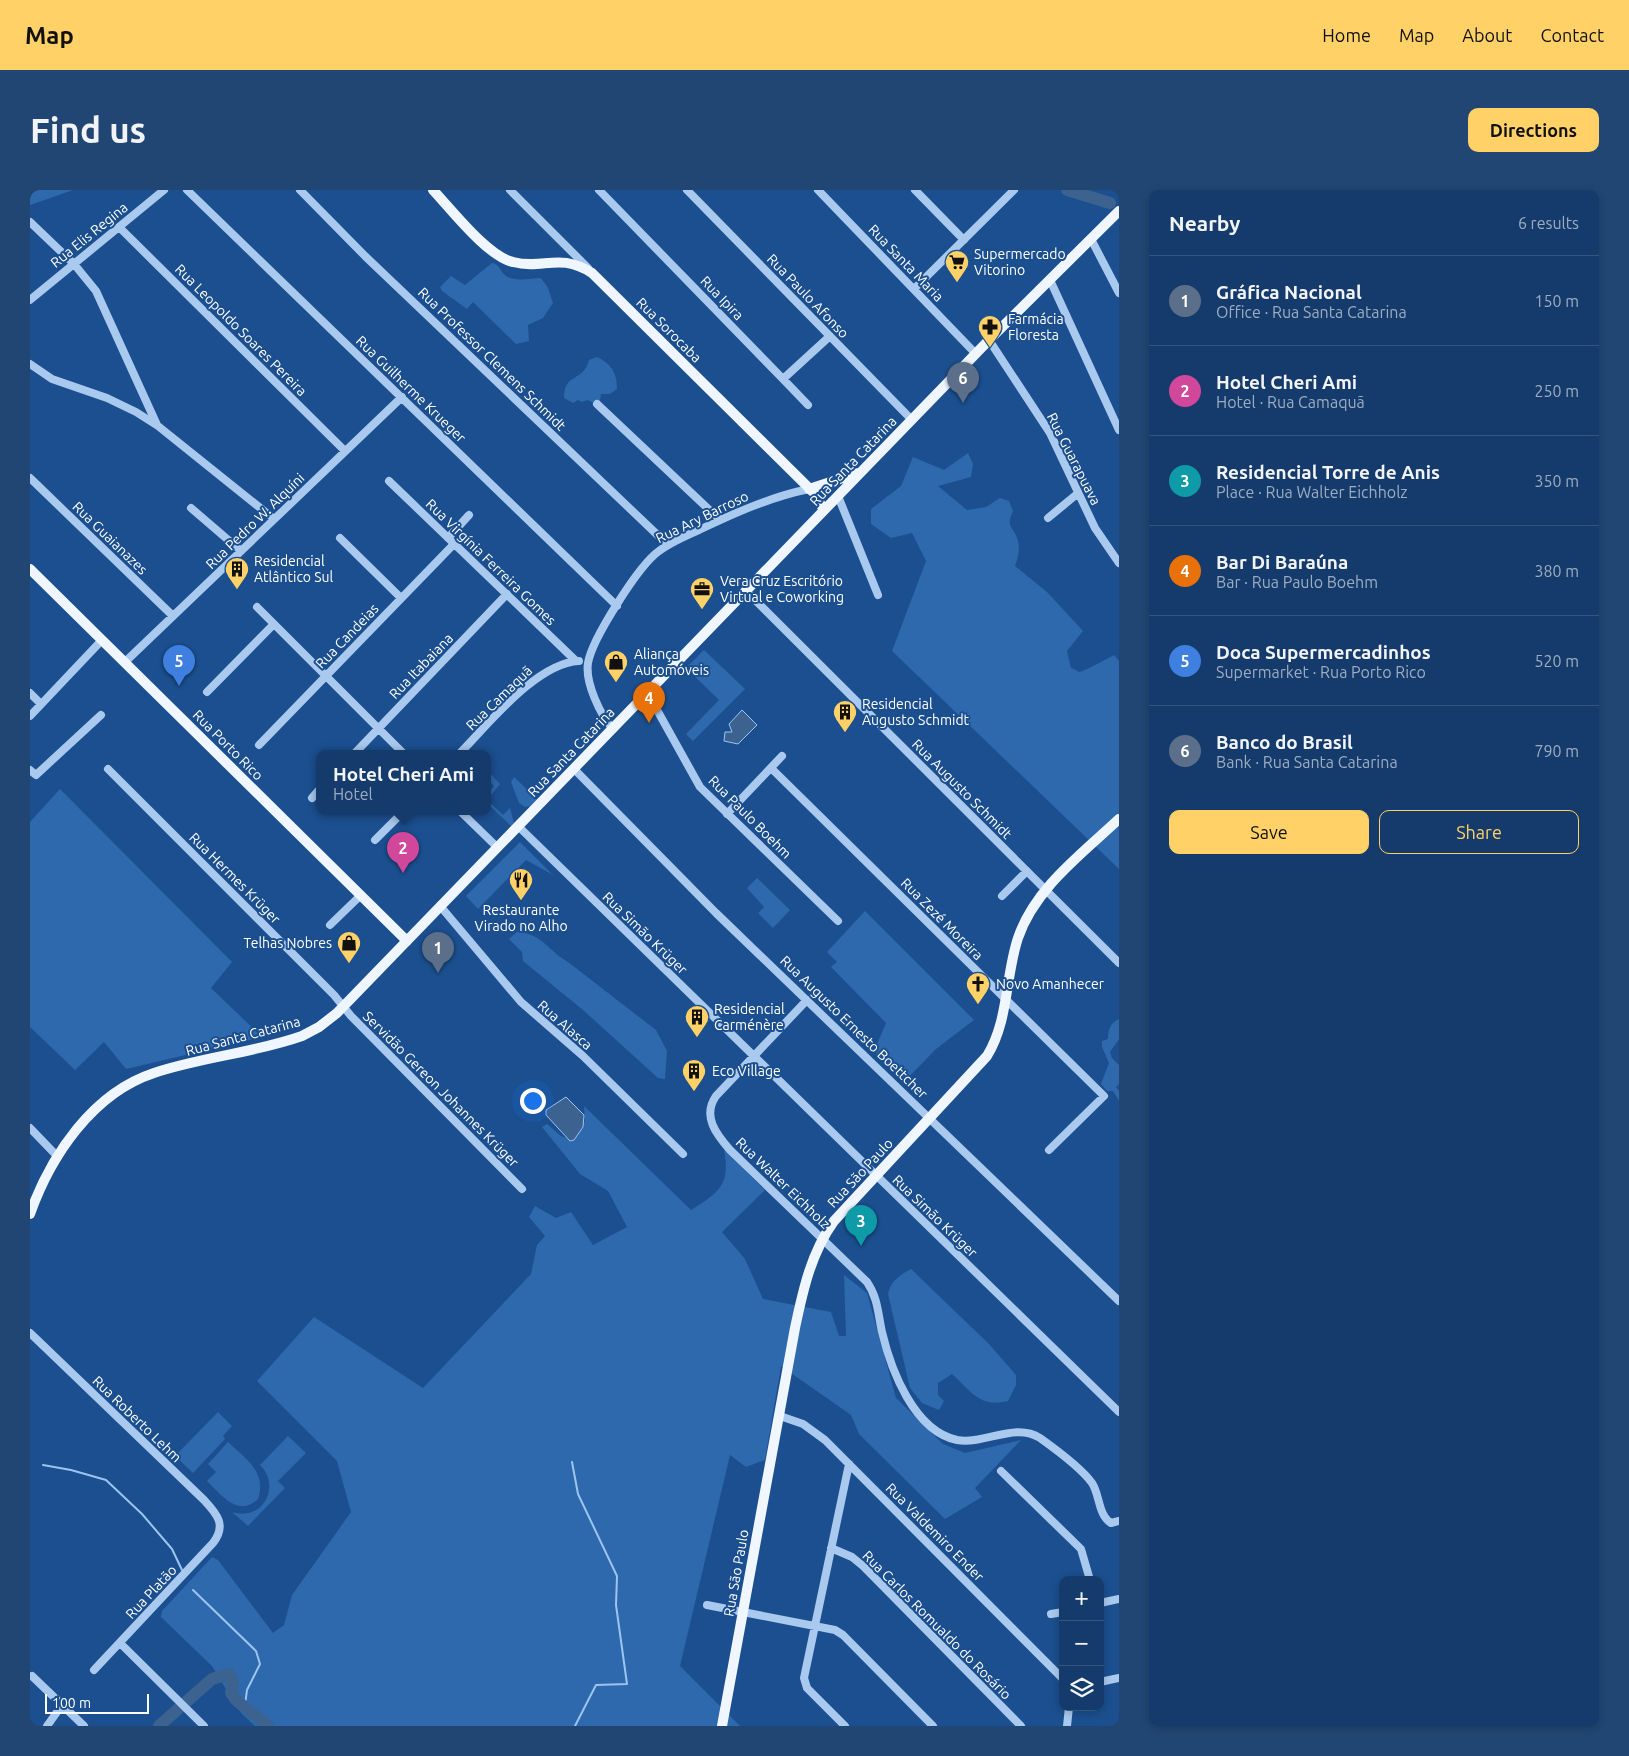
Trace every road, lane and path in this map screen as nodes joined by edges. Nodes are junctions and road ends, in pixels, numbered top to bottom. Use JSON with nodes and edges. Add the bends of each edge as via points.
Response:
{"nodes":[{"id":1,"x":164,"y":190,"type":"edge"},
{"id":2,"x":187,"y":190,"type":"edge"},
{"id":3,"x":300,"y":190,"type":"edge"},
{"id":4,"x":433,"y":190,"type":"edge"},
{"id":5,"x":510,"y":190,"type":"edge"},
{"id":6,"x":599,"y":190,"type":"edge"},
{"id":7,"x":687,"y":190,"type":"edge"},
{"id":8,"x":818,"y":190,"type":"edge"},
{"id":9,"x":915,"y":190,"type":"edge"},
{"id":10,"x":1012,"y":191,"type":"edge"},
{"id":11,"x":1119,"y":211,"type":"edge"},
{"id":12,"x":30,"y":222,"type":"edge"},
{"id":13,"x":119,"y":227,"type":"junction"},
{"id":14,"x":1091,"y":239,"type":"junction"},
{"id":15,"x":964,"y":240,"type":"junction"},
{"id":16,"x":74,"y":264,"type":"junction"},
{"id":17,"x":592,"y":272,"type":"junction"},
{"id":18,"x":1050,"y":280,"type":"junction"},
{"id":19,"x":914,"y":289,"type":"junction"},
{"id":20,"x":1119,"y":293,"type":"edge"},
{"id":21,"x":30,"y":300,"type":"edge"},
{"id":22,"x":830,"y":336,"type":"junction"},
{"id":23,"x":989,"y":340,"type":"junction"},
{"id":24,"x":976,"y":354,"type":"junction"},
{"id":25,"x":30,"y":364,"type":"edge"},
{"id":26,"x":783,"y":379,"type":"junction"},
{"id":27,"x":402,"y":397,"type":"junction"},
{"id":28,"x":597,"y":404,"type":"dead end"},
{"id":29,"x":808,"y":405,"type":"dead end"},
{"id":30,"x":912,"y":420,"type":"junction"},
{"id":31,"x":158,"y":426,"type":"junction"},
{"id":32,"x":1119,"y":430,"type":"edge"},
{"id":33,"x":345,"y":451,"type":"junction"},
{"id":34,"x":861,"y":472,"type":"junction"},
{"id":35,"x":30,"y":478,"type":"edge"},
{"id":36,"x":389,"y":481,"type":"dead end"},
{"id":37,"x":809,"y":489,"type":"junction"},
{"id":38,"x":1077,"y":494,"type":"junction"},
{"id":39,"x":838,"y":496,"type":"junction"},
{"id":40,"x":191,"y":508,"type":"dead end"},
{"id":41,"x":824,"y":510,"type":"junction"},
{"id":42,"x":469,"y":515,"type":"dead end"},
{"id":43,"x":1048,"y":518,"type":"dead end"},
{"id":44,"x":274,"y":519,"type":"junction"},
{"id":45,"x":720,"y":520,"type":"junction"},
{"id":46,"x":340,"y":538,"type":"dead end"},
{"id":47,"x":451,"y":540,"type":"junction"},
{"id":48,"x":668,"y":545,"type":"junction"},
{"id":49,"x":241,"y":551,"type":"junction"},
{"id":50,"x":1119,"y":564,"type":"edge"},
{"id":51,"x":30,"y":569,"type":"edge"},
{"id":52,"x":746,"y":591,"type":"junction"},
{"id":53,"x":507,"y":594,"type":"junction"},
{"id":54,"x":878,"y":595,"type":"dead end"},
{"id":55,"x":402,"y":598,"type":"junction"},
{"id":56,"x":617,"y":606,"type":"junction"},
{"id":57,"x":257,"y":607,"type":"dead end"},
{"id":58,"x":173,"y":616,"type":"junction"},
{"id":59,"x":274,"y":624,"type":"junction"},
{"id":60,"x":102,"y":640,"type":"junction"},
{"id":61,"x":576,"y":661,"type":"junction"},
{"id":62,"x":124,"y":662,"type":"junction"},
{"id":63,"x":588,"y":663,"type":"junction"},
{"id":64,"x":326,"y":676,"type":"junction"},
{"id":65,"x":207,"y":692,"type":"dead end"},
{"id":66,"x":648,"y":692,"type":"junction"},
{"id":67,"x":30,"y":693,"type":"edge"},
{"id":68,"x":41,"y":704,"type":"junction"},
{"id":69,"x":101,"y":715,"type":"dead end"},
{"id":70,"x":30,"y":716,"type":"edge"},
{"id":71,"x":378,"y":728,"type":"junction"},
{"id":72,"x":613,"y":729,"type":"junction"},
{"id":73,"x":259,"y":745,"type":"dead end"},
{"id":74,"x":358,"y":750,"type":"edge"},
{"id":75,"x":400,"y":750,"type":"edge"},
{"id":76,"x":463,"y":750,"type":"edge"},
{"id":77,"x":782,"y":756,"type":"dead end"},
{"id":78,"x":771,"y":768,"type":"junction"},
{"id":79,"x":108,"y":769,"type":"dead end"},
{"id":80,"x":574,"y":769,"type":"junction"},
{"id":81,"x":30,"y":770,"type":"edge"},
{"id":82,"x":316,"y":793,"type":"edge"},
{"id":83,"x":312,"y":798,"type":"dead end"},
{"id":84,"x":727,"y":814,"type":"junction"},
{"id":85,"x":400,"y":815,"type":"edge"},
{"id":86,"x":464,"y":815,"type":"edge"},
{"id":87,"x":1119,"y":819,"type":"edge"},
{"id":88,"x":519,"y":827,"type":"junction"},
{"id":89,"x":375,"y":840,"type":"dead end"},
{"id":90,"x":498,"y":848,"type":"junction"},
{"id":91,"x":1027,"y":871,"type":"junction"},
{"id":92,"x":1046,"y":890,"type":"junction"},
{"id":93,"x":361,"y":895,"type":"junction"},
{"id":94,"x":1002,"y":896,"type":"dead end"},
{"id":95,"x":441,"y":907,"type":"junction"},
{"id":96,"x":838,"y":921,"type":"dead end"},
{"id":97,"x":330,"y":925,"type":"dead end"},
{"id":98,"x":407,"y":941,"type":"junction"},
{"id":99,"x":1119,"y":963,"type":"edge"},
{"id":100,"x":807,"y":1000,"type":"junction"},
{"id":101,"x":1006,"y":1000,"type":"junction"},
{"id":102,"x":344,"y":1006,"type":"junction"},
{"id":103,"x":754,"y":1057,"type":"junction"},
{"id":104,"x":931,"y":1118,"type":"junction"},
{"id":105,"x":30,"y":1128,"type":"edge"},
{"id":106,"x":1049,"y":1150,"type":"dead end"},
{"id":107,"x":683,"y":1154,"type":"dead end"},
{"id":108,"x":58,"y":1156,"type":"junction"},
{"id":109,"x":876,"y":1176,"type":"junction"},
{"id":110,"x":522,"y":1189,"type":"dead end"},
{"id":111,"x":30,"y":1214,"type":"edge"},
{"id":112,"x":822,"y":1238,"type":"junction"},
{"id":113,"x":1119,"y":1301,"type":"edge"},
{"id":114,"x":30,"y":1333,"type":"edge"},
{"id":115,"x":1119,"y":1412,"type":"edge"},
{"id":116,"x":780,"y":1416,"type":"junction"},
{"id":117,"x":849,"y":1464,"type":"junction"},
{"id":118,"x":1000,"y":1472,"type":"dead end"},
{"id":119,"x":1119,"y":1521,"type":"edge"},
{"id":120,"x":221,"y":1527,"type":"joint"},
{"id":121,"x":831,"y":1548,"type":"junction"},
{"id":122,"x":1089,"y":1576,"type":"edge"},
{"id":123,"x":1119,"y":1599,"type":"edge"},
{"id":124,"x":1104,"y":1602,"type":"edge"},
{"id":125,"x":707,"y":1605,"type":"dead end"},
{"id":126,"x":743,"y":1612,"type":"junction"},
{"id":127,"x":1059,"y":1613,"type":"edge"},
{"id":128,"x":1050,"y":1614,"type":"dead end"},
{"id":129,"x":815,"y":1626,"type":"junction"},
{"id":130,"x":120,"y":1643,"type":"junction"},
{"id":131,"x":94,"y":1670,"type":"dead end"},
{"id":132,"x":1059,"y":1675,"type":"edge"},
{"id":133,"x":32,"y":1676,"type":"dead end"},
{"id":134,"x":1119,"y":1678,"type":"edge"},
{"id":135,"x":1104,"y":1681,"type":"edge"},
{"id":136,"x":62,"y":1705,"type":"junction"},
{"id":137,"x":1069,"y":1711,"type":"edge"},
{"id":138,"x":47,"y":1726,"type":"edge"},
{"id":139,"x":84,"y":1726,"type":"edge"},
{"id":140,"x":204,"y":1726,"type":"edge"},
{"id":141,"x":722,"y":1726,"type":"edge"},
{"id":142,"x":845,"y":1726,"type":"edge"},
{"id":143,"x":933,"y":1726,"type":"edge"},
{"id":144,"x":1021,"y":1726,"type":"edge"},
{"id":145,"x":1067,"y":1726,"type":"edge"}],
"edges":[{"from":1,"to":13,"type":"street","name":"Rua Elis Regina"},
{"from":2,"to":27,"type":"street","name":"Rua Guilherme Krueger"},
{"from":3,"to":48,"type":"street","name":"Rua Professor Clemens Schmidt","via":[[364,256]]},
{"from":4,"to":17,"type":"main road","via":[[489,249],[504,260],[521,264],[567,262]]},
{"from":5,"to":17,"type":"street","name":"Rua Sorocaba"},
{"from":6,"to":26,"type":"street","name":"Rua Ipira"},
{"from":7,"to":22,"type":"street","name":"Rua Paulo Afonso"},
{"from":8,"to":19,"type":"street","name":"Rua Santa Maria"},
{"from":9,"to":15,"type":"street"},
{"from":10,"to":15,"type":"street"},
{"from":11,"to":14,"type":"main road","name":"Rua Santa Catarina"},
{"from":12,"to":16,"type":"street"},
{"from":13,"to":16,"type":"street","name":"Rua Elis Regina"},
{"from":13,"to":33,"type":"street","name":"Rua Leopoldo Soares Pereira"},
{"from":14,"to":18,"type":"main road","name":"Rua Santa Catarina"},
{"from":14,"to":20,"type":"street"},
{"from":15,"to":19,"type":"street"},
{"from":16,"to":21,"type":"street","name":"Rua Elis Regina"},
{"from":16,"to":31,"type":"street","via":[[102,302]]},
{"from":17,"to":37,"type":"main road","name":"Rua Sorocaba"},
{"from":18,"to":23,"type":"main road","name":"Rua Santa Catarina"},
{"from":18,"to":32,"type":"street"},
{"from":19,"to":24,"type":"street","name":"Rua Santa Maria"},
{"from":22,"to":26,"type":"street"},
{"from":22,"to":30,"type":"street","name":"Rua Paulo Afonso"},
{"from":23,"to":24,"type":"main road","name":"Rua Santa Catarina"},
{"from":23,"to":38,"type":"street","name":"Rua Guarapuava","via":[[1050,433]]},
{"from":24,"to":30,"type":"main road","name":"Rua Santa Catarina"},
{"from":25,"to":31,"type":"street","via":[[52,379],[126,406]]},
{"from":26,"to":29,"type":"street","name":"Rua Ipira"},
{"from":27,"to":33,"type":"street","name":"Rua Pedro W. Alquíni"},
{"from":27,"to":56,"type":"street","name":"Rua Guilherme Krueger"},
{"from":28,"to":45,"type":"street"},
{"from":30,"to":34,"type":"main road","name":"Rua Santa Catarina"},
{"from":31,"to":44,"type":"street"},
{"from":33,"to":44,"type":"street","name":"Rua Pedro W. Alquíni"},
{"from":34,"to":37,"type":"main road"},
{"from":34,"to":39,"type":"main road","name":"Rua Santa Catarina"},
{"from":35,"to":58,"type":"street","name":"Rua Guaianazes"},
{"from":36,"to":47,"type":"street","name":"Rua Virgínia Ferreira Gomes"},
{"from":37,"to":41,"type":"main road","name":"Rua Sorocaba","via":[[819,498]]},
{"from":37,"to":45,"type":"street","name":"Rua Ary Barroso","via":[[770,499]]},
{"from":38,"to":43,"type":"street"},
{"from":38,"to":50,"type":"street","name":"Rua Guarapuava","via":[[1100,538]]},
{"from":39,"to":41,"type":"main road","name":"Rua Santa Catarina"},
{"from":39,"to":54,"type":"street"},
{"from":40,"to":49,"type":"street"},
{"from":41,"to":52,"type":"main road","name":"Rua Santa Catarina"},
{"from":42,"to":47,"type":"street","name":"Rua Candeias"},
{"from":44,"to":49,"type":"street","name":"Rua Pedro W. Alquíni"},
{"from":45,"to":48,"type":"street","name":"Rua Ary Barroso"},
{"from":46,"to":55,"type":"street"},
{"from":47,"to":53,"type":"street","name":"Rua Virgínia Ferreira Gomes"},
{"from":47,"to":55,"type":"street","name":"Rua Candeias"},
{"from":48,"to":56,"type":"street","name":"Rua Ary Barroso","via":[[648,560]]},
{"from":49,"to":58,"type":"street","name":"Rua Pedro W. Alquíni"},
{"from":51,"to":60,"type":"main road","name":"Rua Porto Rico"},
{"from":52,"to":66,"type":"main road","name":"Rua Santa Catarina"},
{"from":52,"to":91,"type":"street","name":"Rua Augusto Schmidt"},
{"from":53,"to":61,"type":"street","name":"Rua Virgínia Ferreira Gomes"},
{"from":53,"to":71,"type":"street","name":"Rua Itabaiana"},
{"from":55,"to":64,"type":"street","name":"Rua Candeias"},
{"from":56,"to":63,"type":"street","name":"Rua Ary Barroso"},
{"from":57,"to":59,"type":"street"},
{"from":58,"to":62,"type":"street","name":"Rua Pedro W. Alquíni"},
{"from":59,"to":64,"type":"street"},
{"from":59,"to":65,"type":"street"},
{"from":60,"to":62,"type":"main road","name":"Rua Porto Rico"},
{"from":60,"to":68,"type":"street"},
{"from":61,"to":63,"type":"street","name":"Rua Camaquã"},
{"from":61,"to":76,"type":"street","name":"Rua Camaquã","via":[[531,681]]},
{"from":62,"to":93,"type":"main road","name":"Rua Porto Rico"},
{"from":63,"to":72,"type":"street","via":[[598,706]]},
{"from":64,"to":71,"type":"street"},
{"from":64,"to":73,"type":"street","name":"Rua Candeias"},
{"from":66,"to":72,"type":"main road","name":"Rua Santa Catarina"},
{"from":66,"to":84,"type":"street","name":"Rua Paulo Boehm","via":[[695,780]]},
{"from":67,"to":68,"type":"street"},
{"from":68,"to":70,"type":"street"},
{"from":69,"to":81,"type":"street","via":[[36,776]]},
{"from":71,"to":74,"type":"street","name":"Rua Itabaiana"},
{"from":71,"to":75,"type":"street"},
{"from":72,"to":80,"type":"main road","name":"Rua Santa Catarina"},
{"from":77,"to":78,"type":"street"},
{"from":78,"to":84,"type":"street"},
{"from":78,"to":101,"type":"street","name":"Rua Zezé Moreira"},
{"from":79,"to":102,"type":"street","name":"Rua Hermes Krüger"},
{"from":80,"to":88,"type":"main road","name":"Rua Santa Catarina"},
{"from":80,"to":100,"type":"street","name":"Rua Augusto Ernesto Boettcher"},
{"from":82,"to":83,"type":"street"},
{"from":84,"to":96,"type":"street","name":"Rua Paulo Boehm"},
{"from":85,"to":89,"type":"street"},
{"from":86,"to":90,"type":"street"},
{"from":87,"to":92,"type":"main road","name":"Rua São Paulo"},
{"from":88,"to":90,"type":"main road","name":"Rua Santa Catarina"},
{"from":88,"to":103,"type":"street","name":"Rua Simão Krüger"},
{"from":90,"to":95,"type":"main road","name":"Rua Santa Catarina"},
{"from":91,"to":92,"type":"street","name":"Rua Augusto Schmidt"},
{"from":91,"to":94,"type":"street"},
{"from":92,"to":99,"type":"street","name":"Rua Augusto Schmidt"},
{"from":92,"to":101,"type":"main road","name":"Rua São Paulo","via":[[1027,917],[1018,938]]},
{"from":93,"to":97,"type":"street"},
{"from":93,"to":98,"type":"main road","name":"Rua Porto Rico"},
{"from":95,"to":98,"type":"main road","name":"Rua Santa Catarina"},
{"from":95,"to":107,"type":"street","name":"Rua Alasca","via":[[521,1002],[583,1056]]},
{"from":98,"to":102,"type":"main road","name":"Rua Santa Catarina"},
{"from":100,"to":103,"type":"street","name":"Rua Walter Eichholz"},
{"from":100,"to":104,"type":"street","name":"Rua Augusto Ernesto Boettcher"},
{"from":101,"to":104,"type":"main road","name":"Rua São Paulo","via":[[1001,1026],[987,1056]]},
{"from":101,"to":106,"type":"street","name":"Rua Zezé Moreira","via":[[1104,1096]]},
{"from":102,"to":108,"type":"main road","name":"Rua Santa Catarina","via":[[324,1024],[302,1036],[156,1072],[134,1081],[98,1106]]},
{"from":102,"to":110,"type":"street","name":"Servidão Gereon Johannes Krüger"},
{"from":103,"to":109,"type":"street","name":"Rua Simão Krüger"},
{"from":103,"to":112,"type":"street","name":"Rua Walter Eichholz","via":[[716,1096],[710,1108],[711,1121],[730,1150]]},
{"from":104,"to":109,"type":"main road","name":"Rua São Paulo"},
{"from":104,"to":113,"type":"street","name":"Rua Augusto Ernesto Boettcher"},
{"from":105,"to":108,"type":"street"},
{"from":108,"to":111,"type":"main road","name":"Rua Santa Catarina"},
{"from":109,"to":112,"type":"main road","name":"Rua São Paulo"},
{"from":109,"to":115,"type":"street","name":"Rua Simão Krüger"},
{"from":112,"to":116,"type":"main road","name":"Rua São Paulo","via":[[801,1301]]},
{"from":112,"to":119,"type":"street","name":"Rua Walter Eichholz","via":[[872,1289],[894,1371],[909,1400],[927,1422],[958,1440],[1020,1433],[1037,1437],[1092,1483],[1108,1521]]},
{"from":114,"to":120,"type":"street","name":"Rua Roberto Lehm","via":[[204,1500],[218,1517]]},
{"from":116,"to":117,"type":"street","name":"Rua Valdemiro Ender","via":[[814,1430]]},
{"from":116,"to":126,"type":"main road","name":"Rua São Paulo"},
{"from":117,"to":121,"type":"street"},
{"from":117,"to":132,"type":"street","name":"Rua Valdemiro Ender"},
{"from":118,"to":122,"type":"street","via":[[1081,1549]]},
{"from":120,"to":130,"type":"street","name":"Rua Platão","via":[[213,1543]]},
{"from":121,"to":129,"type":"street"},
{"from":121,"to":144,"type":"street","name":"Rua Carlos Romualdo do Rosário","via":[[863,1566]]},
{"from":123,"to":124,"type":"street"},
{"from":125,"to":126,"type":"street"},
{"from":126,"to":129,"type":"street"},
{"from":126,"to":141,"type":"main road","name":"Rua São Paulo"},
{"from":127,"to":128,"type":"street"},
{"from":129,"to":142,"type":"street","via":[[805,1683]]},
{"from":129,"to":143,"type":"street","via":[[843,1635]]},
{"from":130,"to":131,"type":"street","name":"Rua Platão"},
{"from":130,"to":140,"type":"street"},
{"from":133,"to":136,"type":"street"},
{"from":134,"to":135,"type":"street"},
{"from":136,"to":138,"type":"street"},
{"from":136,"to":139,"type":"street"},
{"from":137,"to":145,"type":"street"}]}
